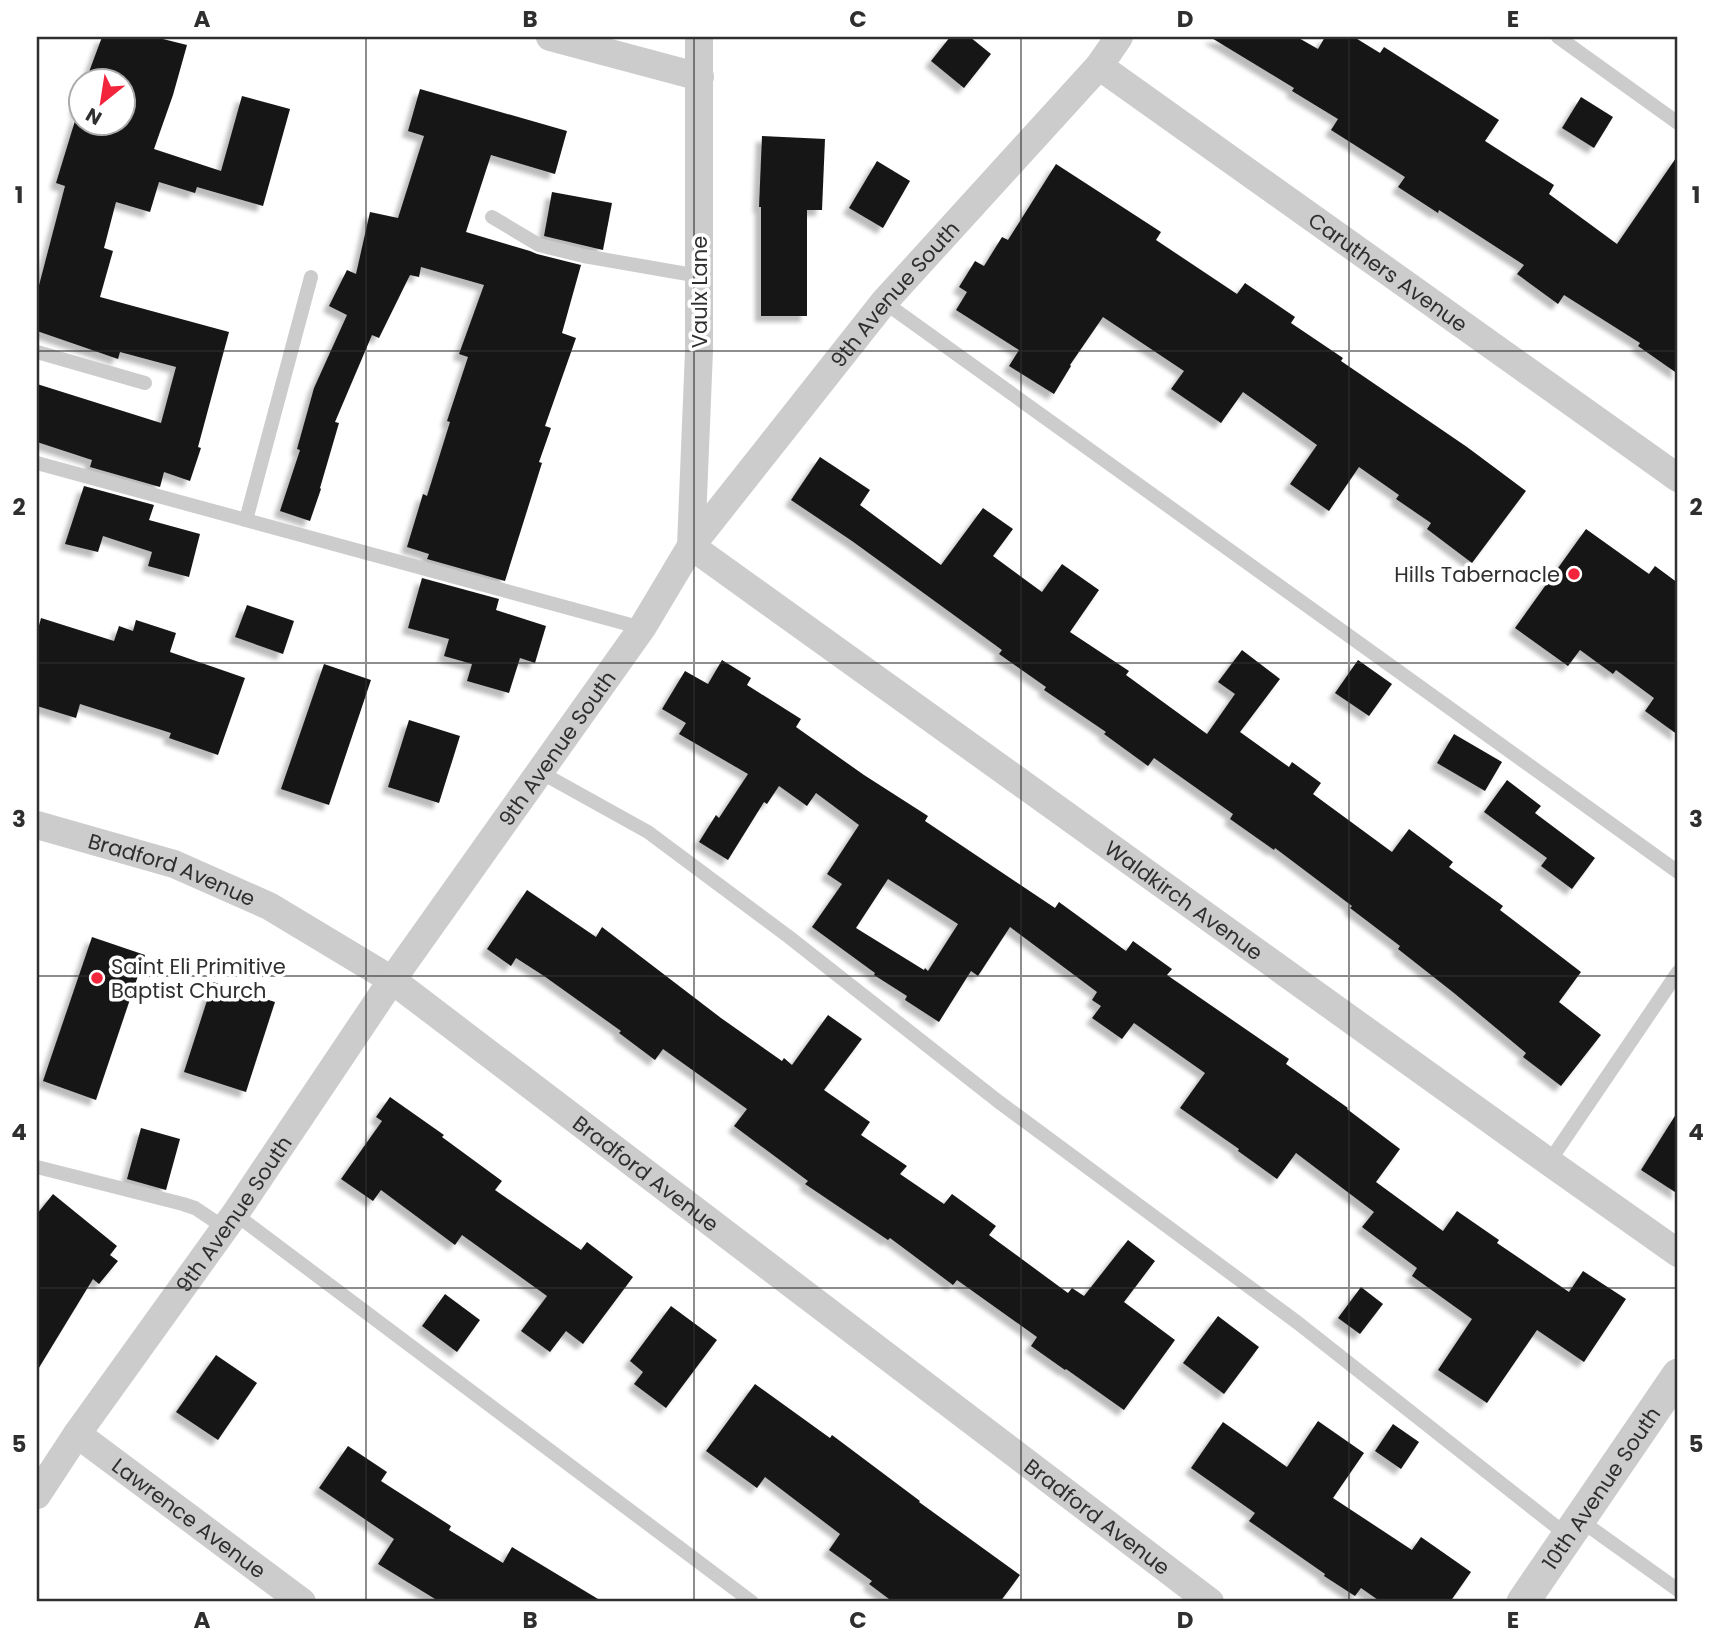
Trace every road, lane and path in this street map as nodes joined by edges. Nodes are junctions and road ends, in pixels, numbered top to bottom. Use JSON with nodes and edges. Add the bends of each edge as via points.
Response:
{"nodes":[{"id":1,"x":550,"y":37,"type":"edge"},
{"id":2,"x":699,"y":37,"type":"edge"},
{"id":3,"x":1119,"y":37,"type":"edge"},
{"id":4,"x":1558,"y":37,"type":"edge"},
{"id":5,"x":1099,"y":66,"type":"junction"},
{"id":6,"x":700,"y":77,"type":"junction"},
{"id":7,"x":1678,"y":122,"type":"edge"},
{"id":8,"x":492,"y":218,"type":"dead end"},
{"id":9,"x":699,"y":276,"type":"junction"},
{"id":10,"x":311,"y":277,"type":"dead end"},
{"id":11,"x":884,"y":302,"type":"junction"},
{"id":12,"x":37,"y":352,"type":"edge"},
{"id":13,"x":145,"y":383,"type":"dead end"},
{"id":14,"x":37,"y":463,"type":"edge"},
{"id":15,"x":1678,"y":478,"type":"edge"},
{"id":16,"x":246,"y":520,"type":"junction"},
{"id":17,"x":691,"y":546,"type":"junction"},
{"id":18,"x":642,"y":628,"type":"junction"},
{"id":19,"x":540,"y":772,"type":"junction"},
{"id":20,"x":37,"y":825,"type":"edge"},
{"id":21,"x":1678,"y":872,"type":"edge"},
{"id":22,"x":1678,"y":972,"type":"edge"},
{"id":23,"x":392,"y":980,"type":"junction"},
{"id":24,"x":1549,"y":1162,"type":"junction"},
{"id":25,"x":37,"y":1167,"type":"edge"},
{"id":26,"x":230,"y":1221,"type":"junction"},
{"id":27,"x":1678,"y":1253,"type":"edge"},
{"id":28,"x":1678,"y":1375,"type":"edge"},
{"id":29,"x":77,"y":1434,"type":"junction"},
{"id":30,"x":37,"y":1495,"type":"edge"},
{"id":31,"x":1574,"y":1528,"type":"junction"},
{"id":32,"x":1678,"y":1590,"type":"edge"},
{"id":33,"x":302,"y":1602,"type":"edge"},
{"id":34,"x":752,"y":1602,"type":"edge"},
{"id":35,"x":1210,"y":1602,"type":"edge"},
{"id":36,"x":1523,"y":1602,"type":"edge"}],
"edges":[{"from":1,"to":6,"type":"street"},
{"from":2,"to":6,"type":"street","name":"Vaulx Lane"},
{"from":3,"to":5,"type":"street","name":"9th Avenue South"},
{"from":4,"to":7,"type":"lane"},
{"from":5,"to":11,"type":"street","name":"9th Avenue South"},
{"from":5,"to":15,"type":"street","name":"Caruthers Avenue"},
{"from":6,"to":9,"type":"street","name":"Vaulx Lane"},
{"from":8,"to":9,"type":"lane","via":[[539,244]]},
{"from":9,"to":17,"type":"street","name":"Vaulx Lane"},
{"from":10,"to":16,"type":"lane"},
{"from":11,"to":17,"type":"street","name":"9th Avenue South"},
{"from":11,"to":21,"type":"lane"},
{"from":12,"to":13,"type":"lane"},
{"from":14,"to":16,"type":"lane"},
{"from":16,"to":18,"type":"lane"},
{"from":17,"to":18,"type":"street","name":"9th Avenue South"},
{"from":17,"to":24,"type":"street","name":"Waldkirch Avenue"},
{"from":18,"to":19,"type":"street","name":"9th Avenue South"},
{"from":19,"to":23,"type":"street","name":"9th Avenue South"},
{"from":19,"to":31,"type":"lane","via":[[659,840],[999,1102]]},
{"from":20,"to":23,"type":"street","name":"Bradford Avenue","via":[[174,864],[269,906]]},
{"from":22,"to":24,"type":"lane"},
{"from":23,"to":26,"type":"street","name":"9th Avenue South"},
{"from":23,"to":35,"type":"street","name":"Bradford Avenue"},
{"from":24,"to":27,"type":"street","name":"Waldkirch Avenue"},
{"from":25,"to":26,"type":"lane","via":[[183,1204]]},
{"from":26,"to":29,"type":"street","name":"9th Avenue South"},
{"from":26,"to":34,"type":"lane"},
{"from":28,"to":31,"type":"street","name":"10th Avenue South"},
{"from":29,"to":30,"type":"street","name":"9th Avenue South"},
{"from":29,"to":33,"type":"street","name":"Lawrence Avenue"},
{"from":31,"to":32,"type":"lane"},
{"from":31,"to":36,"type":"street","name":"10th Avenue South"}]}
